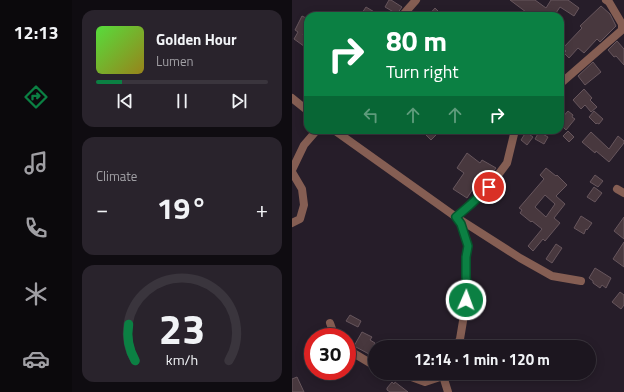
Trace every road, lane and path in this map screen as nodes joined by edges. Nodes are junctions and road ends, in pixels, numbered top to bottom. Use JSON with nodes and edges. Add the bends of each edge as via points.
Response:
{"nodes":[{"id":1,"x":416,"y":0,"type":"edge"},
{"id":2,"x":608,"y":1,"type":"edge"},
{"id":3,"x":406,"y":12,"type":"edge"},
{"id":4,"x":564,"y":81,"type":"edge"},
{"id":5,"x":292,"y":98,"type":"edge"},
{"id":6,"x":304,"y":108,"type":"edge"},
{"id":7,"x":314,"y":134,"type":"edge"},
{"id":8,"x":340,"y":134,"type":"edge"},
{"id":9,"x":514,"y":134,"type":"edge"},
{"id":10,"x":292,"y":171,"type":"edge"},
{"id":11,"x":456,"y":217,"type":"junction"},
{"id":12,"x":292,"y":223,"type":"edge"},
{"id":13,"x":581,"y":281,"type":"dead end"},
{"id":14,"x":330,"y":323,"type":"dead end"},
{"id":15,"x":332,"y":328,"type":"edge"},
{"id":16,"x":460,"y":340,"type":"edge"},
{"id":17,"x":356,"y":355,"type":"edge"},
{"id":18,"x":368,"y":362,"type":"edge"},
{"id":19,"x":420,"y":380,"type":"edge"},
{"id":20,"x":430,"y":380,"type":"edge"},
{"id":21,"x":445,"y":380,"type":"edge"},
{"id":22,"x":448,"y":392,"type":"edge"}],
"edges":[{"from":1,"to":3,"type":"street"},
{"from":2,"to":4,"type":"street","via":[[622,24],[622,30]]},
{"from":5,"to":6,"type":"street"},
{"from":7,"to":10,"type":"street","via":[[304,145]]},
{"from":8,"to":11,"type":"street"},
{"from":9,"to":11,"type":"street","via":[[507,163],[489,187]]},
{"from":10,"to":12,"type":"street","via":[[302,189],[304,206],[300,218]]},
{"from":11,"to":13,"type":"street","via":[[552,276]]},
{"from":11,"to":16,"type":"street","via":[[468,246],[468,291]]},
{"from":14,"to":15,"type":"street"},
{"from":17,"to":18,"type":"street"},
{"from":19,"to":20,"type":"street"},
{"from":21,"to":22,"type":"street"}]}
